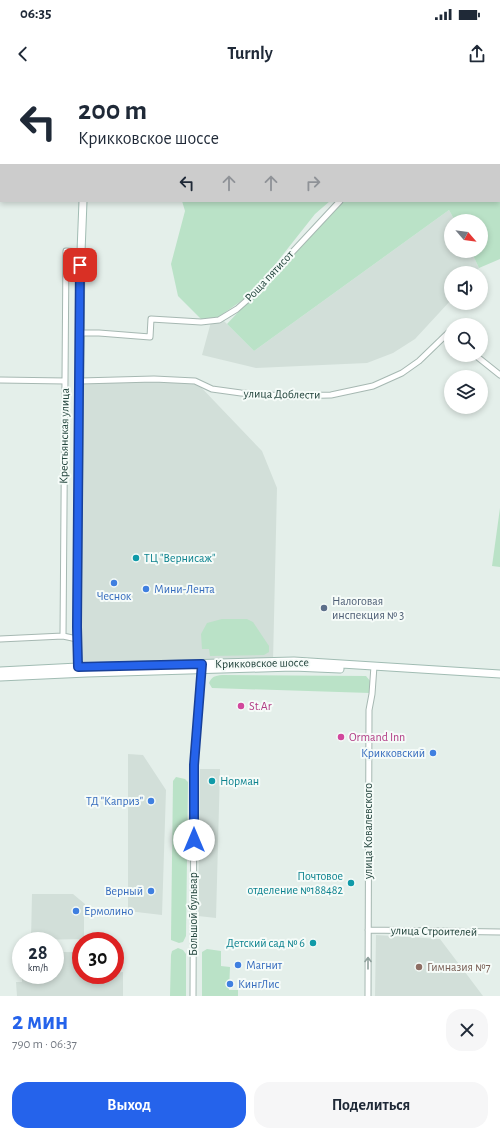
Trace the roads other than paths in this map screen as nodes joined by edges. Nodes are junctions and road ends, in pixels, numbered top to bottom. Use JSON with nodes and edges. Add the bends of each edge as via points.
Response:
{"nodes":[{"id":1,"x":83,"y":202,"type":"edge"},
{"id":2,"x":339,"y":202,"type":"edge"},
{"id":3,"x":81,"y":252,"type":"junction"},
{"id":4,"x":80,"y":333,"type":"junction"},
{"id":5,"x":444,"y":339,"type":"edge"},
{"id":6,"x":484,"y":362,"type":"edge"},
{"id":7,"x":500,"y":375,"type":"edge"},
{"id":8,"x":0,"y":380,"type":"edge"},
{"id":9,"x":65,"y":381,"type":"junction"},
{"id":10,"x":80,"y":381,"type":"junction"},
{"id":11,"x":63,"y":636,"type":"junction"},
{"id":12,"x":0,"y":639,"type":"edge"},
{"id":13,"x":77,"y":639,"type":"junction"},
{"id":14,"x":78,"y":667,"type":"junction"},
{"id":15,"x":202,"y":667,"type":"junction"},
{"id":16,"x":374,"y":668,"type":"junction"},
{"id":17,"x":0,"y":671,"type":"edge"},
{"id":18,"x":500,"y":674,"type":"edge"},
{"id":19,"x":0,"y":677,"type":"edge"},
{"id":20,"x":500,"y":678,"type":"edge"},
{"id":21,"x":368,"y":930,"type":"junction"},
{"id":22,"x":500,"y":932,"type":"edge"},
{"id":23,"x":193,"y":996,"type":"edge"},
{"id":24,"x":368,"y":996,"type":"edge"}],
"edges":[{"from":1,"to":3,"type":"main road"},
{"from":2,"to":4,"type":"street","name":"Роща пятисот","via":[[254,294],[236,310],[219,320],[201,322],[151,319],[150,336]]},
{"from":3,"to":4,"type":"main road"},
{"from":3,"to":9,"type":"street","name":"Крестьянская улица","via":[[66,251]]},
{"from":4,"to":10,"type":"main road"},
{"from":5,"to":10,"type":"street","name":"улица Доблести","via":[[402,373],[373,386],[331,395],[285,396],[241,393],[212,389],[195,381]]},
{"from":6,"to":7,"type":"street"},
{"from":8,"to":9,"type":"street"},
{"from":9,"to":11,"type":"street","name":"Крестьянская улица"},
{"from":10,"to":13,"type":"main road"},
{"from":11,"to":12,"type":"street"},
{"from":11,"to":13,"type":"street"},
{"from":13,"to":14,"type":"main road"},
{"from":14,"to":15,"type":"main road","name":"Крикковское шоссе"},
{"from":14,"to":17,"type":"main road","name":"Крикковское шоссе"},
{"from":15,"to":16,"type":"main road","name":"Крикковское шоссе","via":[[294,661]]},
{"from":15,"to":19,"type":"main road"},
{"from":15,"to":23,"type":"street","name":"Большой бульвар","via":[[194,765]]},
{"from":16,"to":18,"type":"main road","name":"Крикковское шоссе"},
{"from":16,"to":20,"type":"main road"},
{"from":16,"to":21,"type":"street","name":"улица Ковалевского","via":[[369,710]]},
{"from":21,"to":22,"type":"street","name":"улица Строителей"},
{"from":24,"to":21,"type":"street","name":"улица Ковалевского","one_way":true}]}
